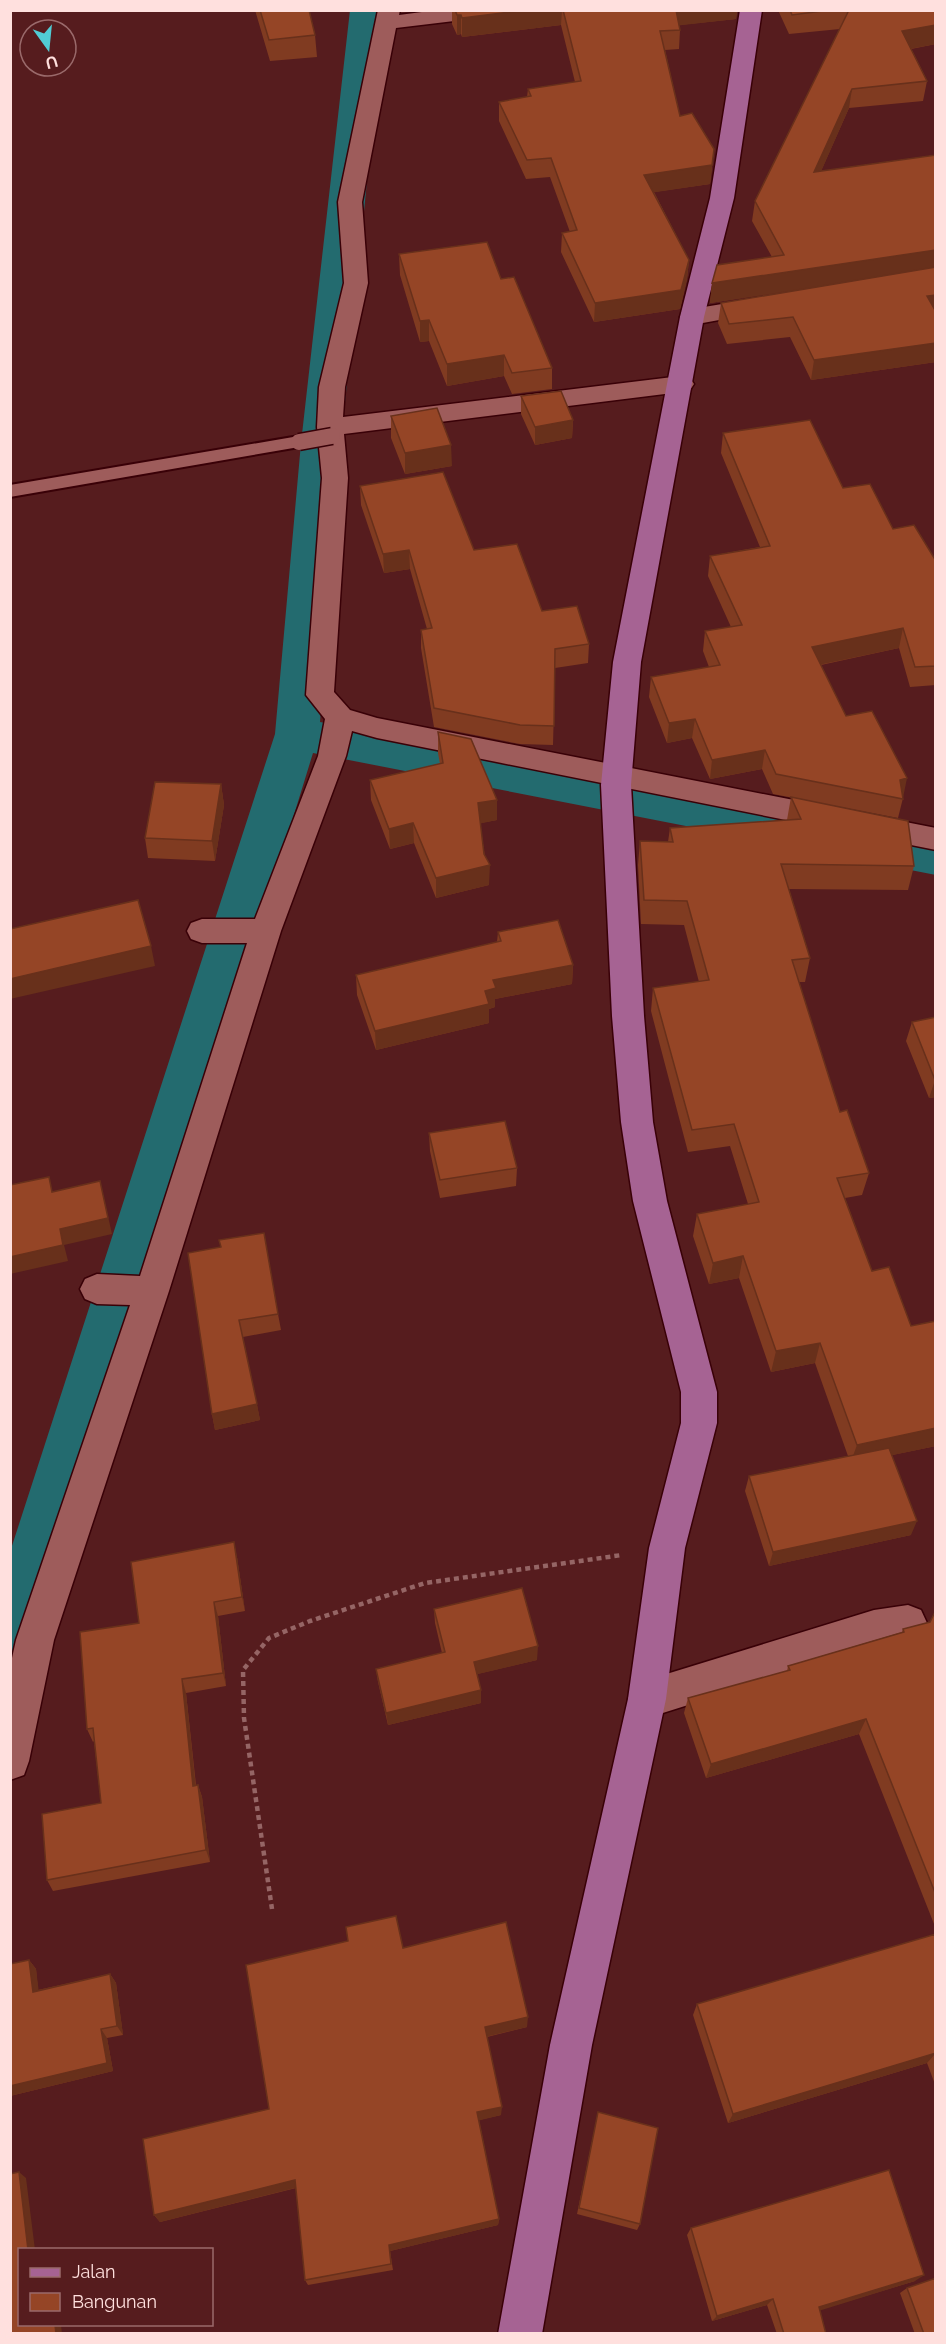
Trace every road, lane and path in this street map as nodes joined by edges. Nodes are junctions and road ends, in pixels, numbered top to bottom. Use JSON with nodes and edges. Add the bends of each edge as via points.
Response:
{"nodes":[{"id":1,"x":496,"y":10,"type":"edge"},
{"id":2,"x":751,"y":10,"type":"edge"},
{"id":3,"x":387,"y":17,"type":"edge"},
{"id":4,"x":785,"y":302,"type":"edge"},
{"id":5,"x":692,"y":317,"type":"junction"},
{"id":6,"x":681,"y":384,"type":"junction"},
{"id":7,"x":331,"y":432,"type":"junction"},
{"id":8,"x":10,"y":491,"type":"edge"},
{"id":9,"x":340,"y":717,"type":"junction"},
{"id":10,"x":617,"y":781,"type":"junction"},
{"id":11,"x":936,"y":839,"type":"edge"},
{"id":12,"x":202,"y":931,"type":"dead end"},
{"id":13,"x":266,"y":931,"type":"junction"},
{"id":14,"x":98,"y":1289,"type":"dead end"},
{"id":15,"x":147,"y":1291,"type":"junction"},
{"id":16,"x":667,"y":1548,"type":"junction"},
{"id":17,"x":908,"y":1623,"type":"dead end"},
{"id":18,"x":646,"y":1699,"type":"junction"},
{"id":19,"x":10,"y":1761,"type":"edge"},
{"id":20,"x":272,"y":1909,"type":"dead end"},
{"id":21,"x":520,"y":2334,"type":"edge"}],
"edges":[{"from":1,"to":3,"type":"street"},
{"from":2,"to":5,"type":"main road","via":[[722,198]]},
{"from":3,"to":7,"type":"street","via":[[350,202],[356,283],[332,387]]},
{"from":4,"to":5,"type":"street"},
{"from":5,"to":6,"type":"main road"},
{"from":6,"to":7,"type":"street"},
{"from":6,"to":10,"type":"main road","via":[[627,662]]},
{"from":7,"to":8,"type":"lane","bridge":true,"via":[[299,442]]},
{"from":7,"to":9,"type":"street","via":[[335,478],[320,696]]},
{"from":9,"to":10,"type":"street"},
{"from":9,"to":13,"type":"street","via":[[332,756]]},
{"from":10,"to":11,"type":"street"},
{"from":10,"to":16,"type":"main road","via":[[637,1122],[650,1201],[699,1392],[699,1423]]},
{"from":12,"to":13,"type":"street"},
{"from":13,"to":15,"type":"street"},
{"from":14,"to":15,"type":"street"},
{"from":15,"to":19,"type":"street","via":[[35,1640]]},
{"from":16,"to":18,"type":"main road"},
{"from":16,"to":20,"type":"path","via":[[425,1583],[269,1638],[243,1670],[244,1718]]},
{"from":17,"to":18,"type":"street","via":[[874,1628]]},
{"from":18,"to":21,"type":"main road","via":[[571,2045]]}]}
